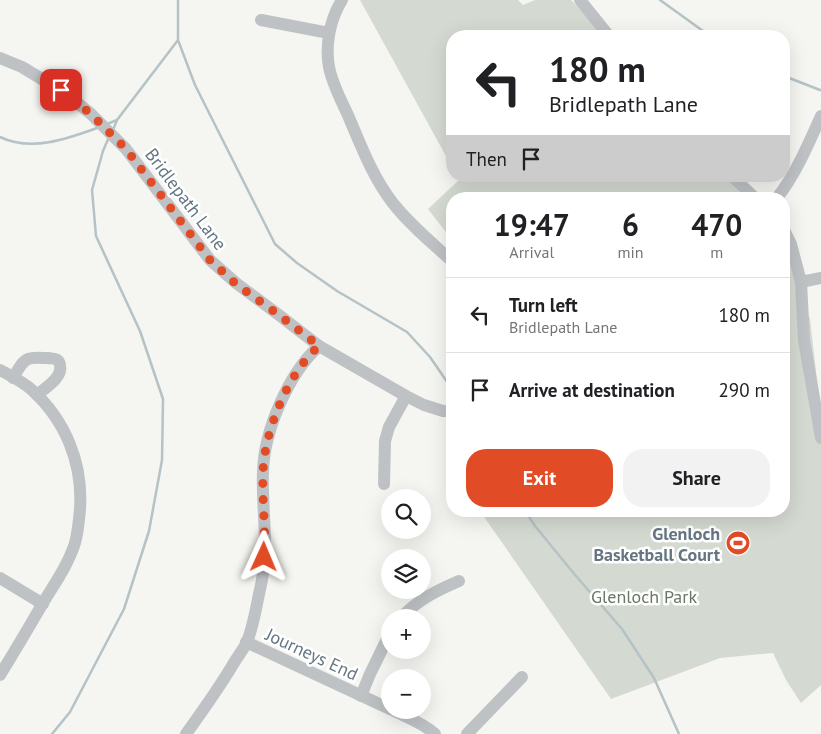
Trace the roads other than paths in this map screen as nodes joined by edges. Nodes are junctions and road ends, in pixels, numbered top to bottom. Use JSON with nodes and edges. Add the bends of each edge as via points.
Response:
{"nodes":[{"id":1,"x":342,"y":0,"type":"edge"},
{"id":2,"x":580,"y":0,"type":"edge"},
{"id":3,"x":261,"y":20,"type":"dead end"},
{"id":4,"x":603,"y":30,"type":"edge"},
{"id":5,"x":329,"y":33,"type":"junction"},
{"id":6,"x":0,"y":58,"type":"edge"},
{"id":7,"x":821,"y":116,"type":"edge"},
{"id":8,"x":790,"y":178,"type":"edge"},
{"id":9,"x":738,"y":182,"type":"edge"},
{"id":10,"x":749,"y":192,"type":"edge"},
{"id":11,"x":790,"y":242,"type":"edge"},
{"id":12,"x":446,"y":255,"type":"edge"},
{"id":13,"x":821,"y":278,"type":"edge"},
{"id":14,"x":801,"y":282,"type":"junction"},
{"id":15,"x":319,"y":346,"type":"junction"},
{"id":16,"x":0,"y":370,"type":"edge"},
{"id":17,"x":13,"y":378,"type":"junction"},
{"id":18,"x":816,"y":381,"type":"edge"},
{"id":19,"x":37,"y":395,"type":"junction"},
{"id":20,"x":406,"y":396,"type":"junction"},
{"id":21,"x":446,"y":411,"type":"edge"},
{"id":22,"x":821,"y":438,"type":"edge"},
{"id":23,"x":384,"y":484,"type":"dead end"},
{"id":24,"x":0,"y":578,"type":"edge"},
{"id":25,"x":459,"y":581,"type":"dead end"},
{"id":26,"x":43,"y":604,"type":"junction"},
{"id":27,"x":409,"y":609,"type":"edge"},
{"id":28,"x":246,"y":642,"type":"junction"},
{"id":29,"x":381,"y":651,"type":"edge"},
{"id":30,"x":0,"y":675,"type":"edge"},
{"id":31,"x":522,"y":677,"type":"dead end"},
{"id":32,"x":361,"y":696,"type":"junction"},
{"id":33,"x":381,"y":705,"type":"edge"},
{"id":34,"x":411,"y":719,"type":"edge"},
{"id":35,"x":186,"y":734,"type":"edge"},
{"id":36,"x":435,"y":734,"type":"edge"},
{"id":37,"x":467,"y":734,"type":"edge"}],
"edges":[{"from":1,"to":5,"type":"street"},
{"from":2,"to":4,"type":"street"},
{"from":3,"to":5,"type":"street"},
{"from":5,"to":12,"type":"street","via":[[332,80],[367,159],[392,201]]},
{"from":6,"to":15,"type":"street","name":"Bridlepath Lane","via":[[40,77],[91,114],[126,149],[210,260],[236,284]]},
{"from":7,"to":8,"type":"street"},
{"from":9,"to":10,"type":"street"},
{"from":11,"to":14,"type":"street"},
{"from":13,"to":14,"type":"street"},
{"from":14,"to":18,"type":"street","via":[[804,340]]},
{"from":15,"to":20,"type":"street","name":"Bridlepath Lane"},
{"from":15,"to":28,"type":"street","via":[[298,371],[275,415],[263,472],[263,570]]},
{"from":16,"to":17,"type":"street"},
{"from":17,"to":19,"type":"street"},
{"from":17,"to":19,"type":"street","via":[[28,359],[56,359],[60,372]]},
{"from":18,"to":22,"type":"street"},
{"from":19,"to":26,"type":"street","via":[[53,413],[70,443],[77,466],[80,504],[78,529],[67,564]]},
{"from":20,"to":21,"type":"street","name":"Bridlepath Lane"},
{"from":20,"to":23,"type":"street","via":[[389,427],[385,442]]},
{"from":24,"to":26,"type":"street"},
{"from":25,"to":27,"type":"street","via":[[441,588]]},
{"from":26,"to":30,"type":"street"},
{"from":28,"to":32,"type":"street","name":"Journeys End"},
{"from":28,"to":35,"type":"street","via":[[222,684]]},
{"from":29,"to":32,"type":"street"},
{"from":31,"to":37,"type":"street"},
{"from":32,"to":33,"type":"street","name":"Journeys End"},
{"from":34,"to":36,"type":"street","name":"Journeys End"}]}
